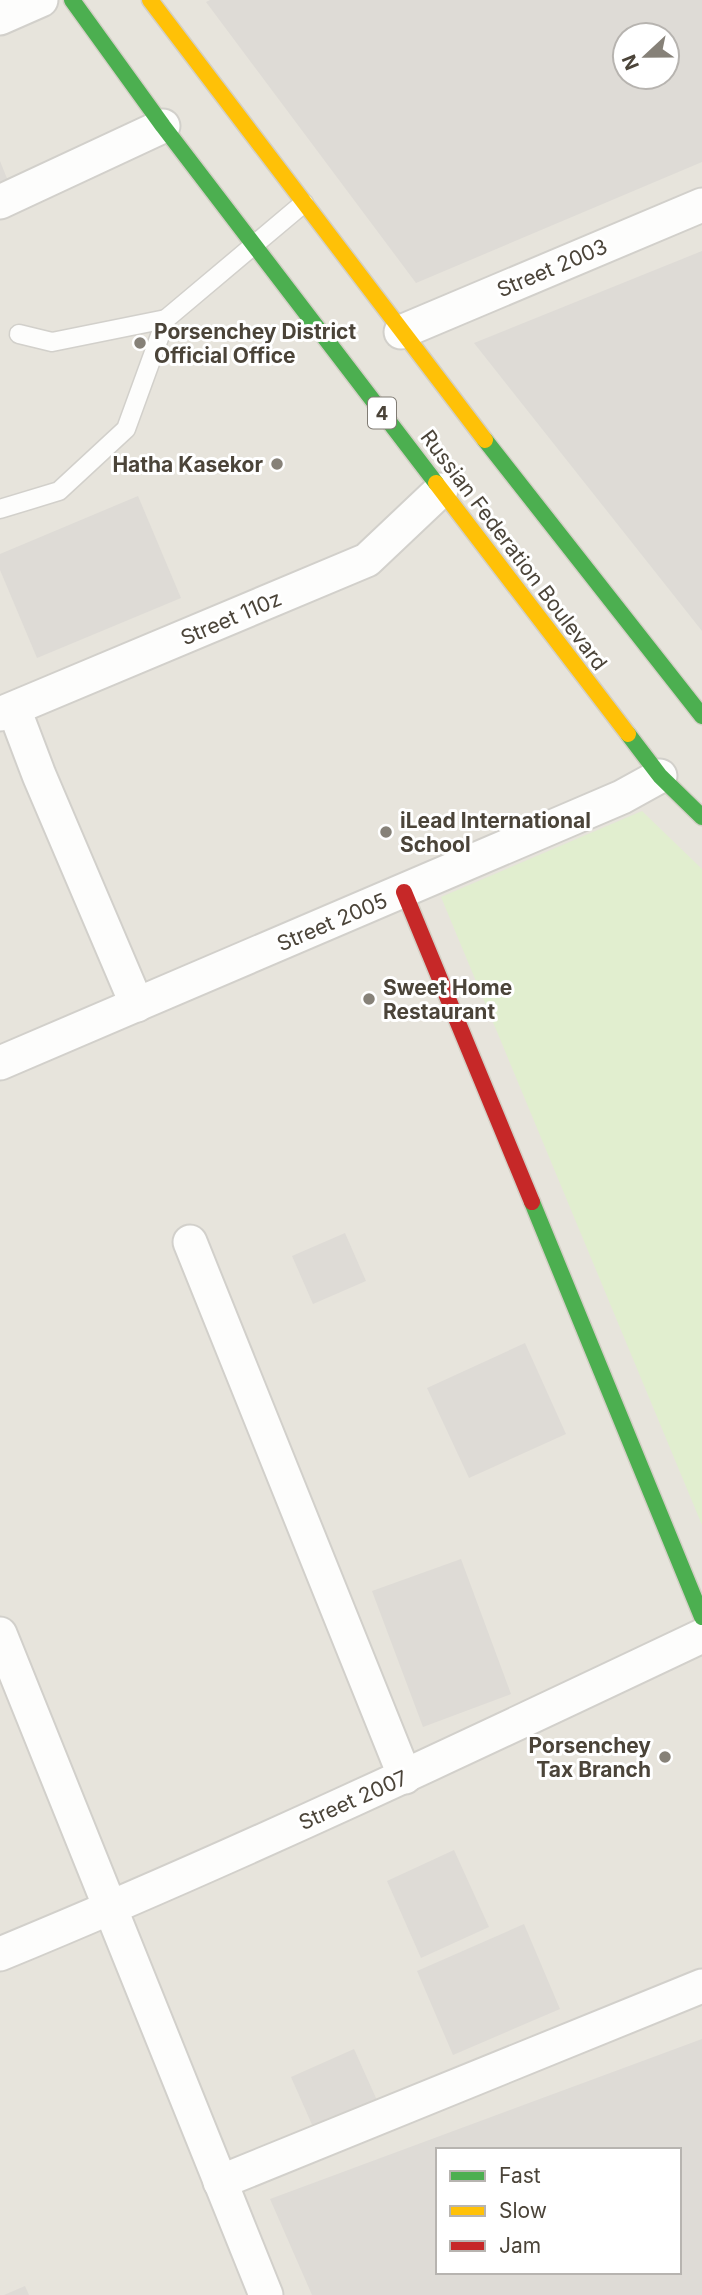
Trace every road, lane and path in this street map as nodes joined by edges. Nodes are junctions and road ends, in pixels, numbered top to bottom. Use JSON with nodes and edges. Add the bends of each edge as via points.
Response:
{"nodes":[{"id":1,"x":41,"y":0,"type":"edge"},
{"id":2,"x":72,"y":0,"type":"edge"},
{"id":3,"x":150,"y":0,"type":"edge"},
{"id":4,"x":0,"y":18,"type":"edge"},
{"id":5,"x":163,"y":127,"type":"junction"},
{"id":6,"x":0,"y":202,"type":"edge"},
{"id":7,"x":304,"y":203,"type":"junction"},
{"id":8,"x":702,"y":205,"type":"edge"},
{"id":9,"x":253,"y":243,"type":"junction"},
{"id":10,"x":166,"y":319,"type":"junction"},
{"id":11,"x":401,"y":332,"type":"junction"},
{"id":12,"x":19,"y":334,"type":"dead end"},
{"id":13,"x":441,"y":490,"type":"junction"},
{"id":14,"x":0,"y":509,"type":"edge"},
{"id":15,"x":7,"y":712,"type":"edge"},
{"id":16,"x":702,"y":716,"type":"edge"},
{"id":17,"x":660,"y":776,"type":"junction"},
{"id":18,"x":702,"y":817,"type":"edge"},
{"id":19,"x":404,"y":892,"type":"junction"},
{"id":20,"x":137,"y":1005,"type":"junction"},
{"id":21,"x":0,"y":1063,"type":"edge"},
{"id":22,"x":190,"y":1242,"type":"dead end"},
{"id":23,"x":702,"y":1617,"type":"edge"},
{"id":24,"x":0,"y":1634,"type":"edge"},
{"id":25,"x":702,"y":1636,"type":"edge"},
{"id":26,"x":405,"y":1777,"type":"junction"},
{"id":27,"x":110,"y":1909,"type":"junction"},
{"id":28,"x":0,"y":1954,"type":"edge"},
{"id":29,"x":702,"y":1986,"type":"edge"},
{"id":30,"x":220,"y":2182,"type":"junction"},
{"id":31,"x":266,"y":2295,"type":"edge"}],
"edges":[{"from":1,"to":4,"type":"street"},
{"from":2,"to":5,"type":"main road","name":"Russian Federation Boulevard","number":"4"},
{"from":3,"to":7,"type":"main road","name":"Russian Federation Boulevard"},
{"from":5,"to":6,"type":"street"},
{"from":5,"to":9,"type":"main road","name":"Russian Federation Boulevard","number":"4"},
{"from":7,"to":9,"type":"lane"},
{"from":7,"to":11,"type":"main road","name":"Russian Federation Boulevard"},
{"from":8,"to":11,"type":"street","name":"Street 2003"},
{"from":9,"to":10,"type":"lane"},
{"from":9,"to":13,"type":"main road","name":"Russian Federation Boulevard","number":"4"},
{"from":10,"to":12,"type":"lane","via":[[52,342]]},
{"from":10,"to":14,"type":"lane","via":[[126,429],[58,491]]},
{"from":11,"to":16,"type":"main road","name":"Russian Federation Boulevard"},
{"from":13,"to":15,"type":"street","name":"Street 110z","via":[[367,560]]},
{"from":13,"to":17,"type":"main road","name":"Russian Federation Boulevard","number":"4"},
{"from":15,"to":20,"type":"street"},
{"from":17,"to":18,"type":"main road","name":"Russian Federation Boulevard","number":"4"},
{"from":17,"to":19,"type":"street","name":"Street 2005"},
{"from":19,"to":20,"type":"street","name":"Street 2005"},
{"from":19,"to":23,"type":"main road"},
{"from":20,"to":21,"type":"street","name":"Street 2005"},
{"from":22,"to":26,"type":"street"},
{"from":24,"to":27,"type":"street"},
{"from":25,"to":26,"type":"street","name":"Street 2007"},
{"from":26,"to":27,"type":"street","name":"Street 2007"},
{"from":27,"to":28,"type":"street","name":"Street 2007"},
{"from":27,"to":30,"type":"street"},
{"from":29,"to":30,"type":"street"},
{"from":30,"to":31,"type":"street"}]}
